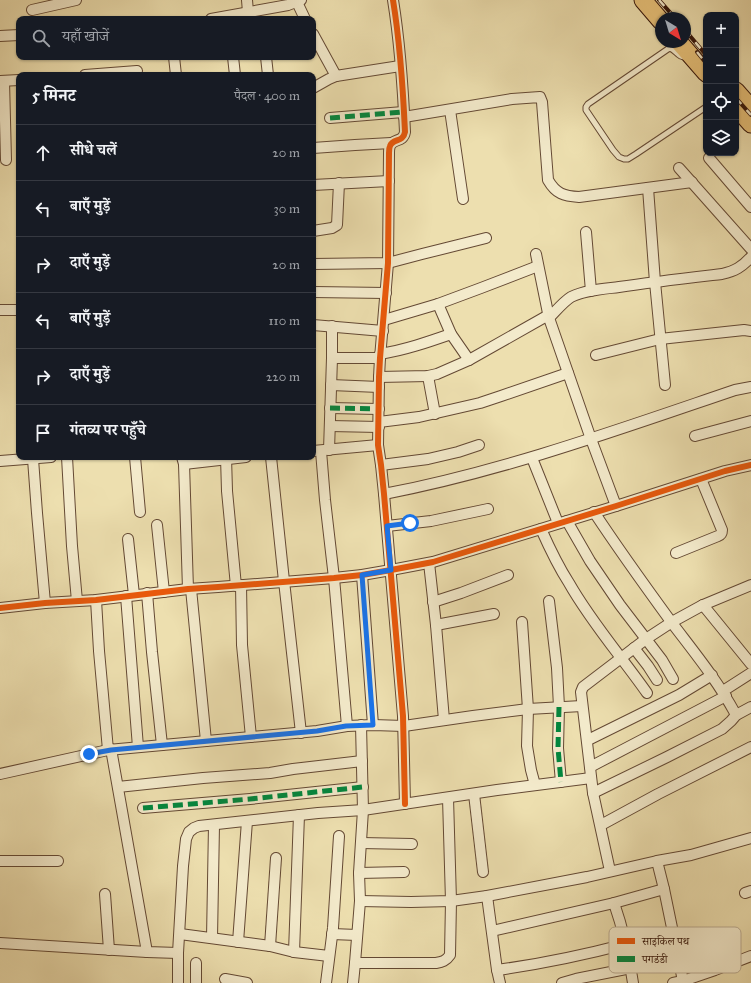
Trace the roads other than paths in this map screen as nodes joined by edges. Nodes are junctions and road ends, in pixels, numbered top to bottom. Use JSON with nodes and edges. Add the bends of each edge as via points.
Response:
{"nodes":[{"id":1,"x":76,"y":0,"type":"edge"},
{"id":2,"x":247,"y":0,"type":"edge"},
{"id":3,"x":393,"y":0,"type":"edge"},
{"id":4,"x":643,"y":0,"type":"edge"},
{"id":5,"x":657,"y":0,"type":"edge"},
{"id":6,"x":298,"y":1,"type":"edge"},
{"id":7,"x":32,"y":10,"type":"dead end"},
{"id":8,"x":248,"y":12,"type":"junction"},
{"id":9,"x":668,"y":12,"type":"edge"},
{"id":10,"x":262,"y":14,"type":"edge"},
{"id":11,"x":655,"y":14,"type":"edge"},
{"id":12,"x":233,"y":16,"type":"edge"},
{"id":13,"x":304,"y":16,"type":"edge"},
{"id":14,"x":16,"y":35,"type":"edge"},
{"id":15,"x":0,"y":36,"type":"edge"},
{"id":16,"x":316,"y":39,"type":"edge"},
{"id":17,"x":691,"y":43,"type":"edge"},
{"id":18,"x":687,"y":48,"type":"edge"},
{"id":19,"x":699,"y":57,"type":"edge"},
{"id":20,"x":174,"y":60,"type":"edge"},
{"id":21,"x":233,"y":60,"type":"edge"},
{"id":22,"x":266,"y":60,"type":"edge"},
{"id":23,"x":400,"y":66,"type":"junction"},
{"id":24,"x":137,"y":71,"type":"dead end"},
{"id":25,"x":133,"y":72,"type":"edge"},
{"id":26,"x":176,"y":72,"type":"edge"},
{"id":27,"x":235,"y":72,"type":"edge"},
{"id":28,"x":268,"y":72,"type":"edge"},
{"id":29,"x":336,"y":76,"type":"junction"},
{"id":30,"x":16,"y":80,"type":"edge"},
{"id":31,"x":2,"y":81,"type":"edge"},
{"id":32,"x":316,"y":86,"type":"edge"},
{"id":33,"x":739,"y":94,"type":"edge"},
{"id":34,"x":751,"y":108,"type":"edge"},
{"id":35,"x":703,"y":109,"type":"edge"},
{"id":36,"x":450,"y":110,"type":"junction"},
{"id":37,"x":739,"y":110,"type":"edge"},
{"id":38,"x":404,"y":114,"type":"junction"},
{"id":39,"x":330,"y":118,"type":"dead end"},
{"id":40,"x":751,"y":124,"type":"edge"},
{"id":41,"x":391,"y":143,"type":"junction"},
{"id":42,"x":316,"y":148,"type":"edge"},
{"id":43,"x":709,"y":158,"type":"dead end"},
{"id":44,"x":6,"y":160,"type":"dead end"},
{"id":45,"x":679,"y":168,"type":"dead end"},
{"id":46,"x":389,"y":181,"type":"junction"},
{"id":47,"x":692,"y":182,"type":"junction"},
{"id":48,"x":339,"y":183,"type":"junction"},
{"id":49,"x":316,"y":184,"type":"edge"},
{"id":50,"x":648,"y":188,"type":"junction"},
{"id":51,"x":463,"y":199,"type":"dead end"},
{"id":52,"x":751,"y":207,"type":"edge"},
{"id":53,"x":316,"y":231,"type":"edge"},
{"id":54,"x":586,"y":232,"type":"dead end"},
{"id":55,"x":486,"y":238,"type":"dead end"},
{"id":56,"x":751,"y":249,"type":"edge"},
{"id":57,"x":536,"y":254,"type":"dead end"},
{"id":58,"x":750,"y":261,"type":"edge"},
{"id":59,"x":388,"y":263,"type":"junction"},
{"id":60,"x":316,"y":264,"type":"edge"},
{"id":61,"x":538,"y":266,"type":"junction"},
{"id":62,"x":655,"y":282,"type":"junction"},
{"id":63,"x":591,"y":291,"type":"junction"},
{"id":64,"x":316,"y":292,"type":"edge"},
{"id":65,"x":386,"y":293,"type":"junction"},
{"id":66,"x":438,"y":304,"type":"junction"},
{"id":67,"x":0,"y":310,"type":"edge"},
{"id":68,"x":16,"y":310,"type":"edge"},
{"id":69,"x":548,"y":318,"type":"junction"},
{"id":70,"x":316,"y":325,"type":"edge"},
{"id":71,"x":383,"y":325,"type":"junction"},
{"id":72,"x":332,"y":326,"type":"junction"},
{"id":73,"x":751,"y":331,"type":"edge"},
{"id":74,"x":451,"y":334,"type":"junction"},
{"id":75,"x":660,"y":340,"type":"junction"},
{"id":76,"x":596,"y":355,"type":"dead end"},
{"id":77,"x":380,"y":356,"type":"junction"},
{"id":78,"x":332,"y":358,"type":"junction"},
{"id":79,"x":469,"y":360,"type":"junction"},
{"id":80,"x":568,"y":373,"type":"junction"},
{"id":81,"x":428,"y":376,"type":"junction"},
{"id":82,"x":379,"y":382,"type":"junction"},
{"id":83,"x":331,"y":385,"type":"junction"},
{"id":84,"x":665,"y":385,"type":"dead end"},
{"id":85,"x":751,"y":387,"type":"edge"},
{"id":86,"x":330,"y":408,"type":"junction"},
{"id":87,"x":379,"y":409,"type":"junction"},
{"id":88,"x":435,"y":414,"type":"junction"},
{"id":89,"x":751,"y":420,"type":"edge"},
{"id":90,"x":379,"y":424,"type":"junction"},
{"id":91,"x":330,"y":426,"type":"junction"},
{"id":92,"x":695,"y":436,"type":"dead end"},
{"id":93,"x":591,"y":439,"type":"junction"},
{"id":94,"x":378,"y":445,"type":"junction"},
{"id":95,"x":479,"y":445,"type":"dead end"},
{"id":96,"x":321,"y":451,"type":"edge"},
{"id":97,"x":532,"y":458,"type":"junction"},
{"id":98,"x":17,"y":460,"type":"edge"},
{"id":99,"x":34,"y":460,"type":"edge"},
{"id":100,"x":66,"y":460,"type":"edge"},
{"id":101,"x":135,"y":460,"type":"edge"},
{"id":102,"x":183,"y":460,"type":"edge"},
{"id":103,"x":226,"y":460,"type":"edge"},
{"id":104,"x":271,"y":460,"type":"edge"},
{"id":105,"x":0,"y":461,"type":"edge"},
{"id":106,"x":381,"y":465,"type":"junction"},
{"id":107,"x":751,"y":465,"type":"edge"},
{"id":108,"x":701,"y":479,"type":"junction"},
{"id":109,"x":384,"y":494,"type":"junction"},
{"id":110,"x":616,"y":506,"type":"junction"},
{"id":111,"x":488,"y":510,"type":"dead end"},
{"id":112,"x":140,"y":512,"type":"dead end"},
{"id":113,"x":594,"y":512,"type":"junction"},
{"id":114,"x":563,"y":522,"type":"junction"},
{"id":115,"x":157,"y":525,"type":"dead end"},
{"id":116,"x":387,"y":526,"type":"junction"},
{"id":117,"x":541,"y":529,"type":"junction"},
{"id":118,"x":128,"y":539,"type":"dead end"},
{"id":119,"x":676,"y":553,"type":"dead end"},
{"id":120,"x":429,"y":563,"type":"junction"},
{"id":121,"x":391,"y":570,"type":"junction"},
{"id":122,"x":362,"y":575,"type":"junction"},
{"id":123,"x":508,"y":576,"type":"dead end"},
{"id":124,"x":334,"y":578,"type":"junction"},
{"id":125,"x":284,"y":581,"type":"junction"},
{"id":126,"x":751,"y":585,"type":"edge"},
{"id":127,"x":238,"y":586,"type":"junction"},
{"id":128,"x":190,"y":589,"type":"junction"},
{"id":129,"x":164,"y":592,"type":"junction"},
{"id":130,"x":148,"y":593,"type":"junction"},
{"id":131,"x":130,"y":595,"type":"junction"},
{"id":132,"x":96,"y":600,"type":"junction"},
{"id":133,"x":77,"y":601,"type":"junction"},
{"id":134,"x":549,"y":601,"type":"dead end"},
{"id":135,"x":433,"y":602,"type":"junction"},
{"id":136,"x":45,"y":603,"type":"junction"},
{"id":137,"x":703,"y":605,"type":"junction"},
{"id":138,"x":0,"y":608,"type":"edge"},
{"id":139,"x":494,"y":614,"type":"dead end"},
{"id":140,"x":522,"y":622,"type":"dead end"},
{"id":141,"x":672,"y":622,"type":"junction"},
{"id":142,"x":436,"y":625,"type":"junction"},
{"id":143,"x":646,"y":639,"type":"junction"},
{"id":144,"x":634,"y":648,"type":"junction"},
{"id":145,"x":622,"y":658,"type":"junction"},
{"id":146,"x":751,"y":664,"type":"edge"},
{"id":147,"x":751,"y":673,"type":"edge"},
{"id":148,"x":712,"y":675,"type":"junction"},
{"id":149,"x":672,"y":679,"type":"dead end"},
{"id":150,"x":657,"y":680,"type":"dead end"},
{"id":151,"x":647,"y":693,"type":"dead end"},
{"id":152,"x":724,"y":694,"type":"junction"},
{"id":153,"x":582,"y":706,"type":"junction"},
{"id":154,"x":559,"y":707,"type":"junction"},
{"id":155,"x":751,"y":708,"type":"edge"},
{"id":156,"x":528,"y":709,"type":"junction"},
{"id":157,"x":737,"y":714,"type":"junction"},
{"id":158,"x":444,"y":720,"type":"junction"},
{"id":159,"x":361,"y":725,"type":"junction"},
{"id":160,"x":373,"y":725,"type":"junction"},
{"id":161,"x":346,"y":726,"type":"junction"},
{"id":162,"x":404,"y":726,"type":"junction"},
{"id":163,"x":301,"y":733,"type":"junction"},
{"id":164,"x":250,"y":737,"type":"junction"},
{"id":165,"x":588,"y":740,"type":"junction"},
{"id":166,"x":206,"y":741,"type":"junction"},
{"id":167,"x":162,"y":745,"type":"junction"},
{"id":168,"x":138,"y":747,"type":"junction"},
{"id":169,"x":751,"y":747,"type":"edge"},
{"id":170,"x":110,"y":750,"type":"junction"},
{"id":171,"x":362,"y":761,"type":"junction"},
{"id":172,"x":590,"y":767,"type":"junction"},
{"id":173,"x":0,"y":774,"type":"edge"},
{"id":174,"x":591,"y":778,"type":"junction"},
{"id":175,"x":561,"y":782,"type":"junction"},
{"id":176,"x":535,"y":786,"type":"junction"},
{"id":177,"x":118,"y":787,"type":"junction"},
{"id":178,"x":363,"y":787,"type":"junction"},
{"id":179,"x":593,"y":793,"type":"junction"},
{"id":180,"x":474,"y":794,"type":"junction"},
{"id":181,"x":448,"y":798,"type":"junction"},
{"id":182,"x":405,"y":804,"type":"junction"},
{"id":183,"x":143,"y":808,"type":"dead end"},
{"id":184,"x":363,"y":810,"type":"junction"},
{"id":185,"x":299,"y":815,"type":"junction"},
{"id":186,"x":248,"y":821,"type":"junction"},
{"id":187,"x":214,"y":825,"type":"junction"},
{"id":188,"x":601,"y":826,"type":"junction"},
{"id":189,"x":339,"y":836,"type":"dead end"},
{"id":190,"x":751,"y":838,"type":"edge"},
{"id":191,"x":361,"y":843,"type":"junction"},
{"id":192,"x":412,"y":844,"type":"dead end"},
{"id":193,"x":276,"y":858,"type":"dead end"},
{"id":194,"x":0,"y":861,"type":"edge"},
{"id":195,"x":58,"y":861,"type":"dead end"},
{"id":196,"x":657,"y":861,"type":"junction"},
{"id":197,"x":610,"y":871,"type":"junction"},
{"id":198,"x":404,"y":872,"type":"dead end"},
{"id":199,"x":483,"y":872,"type":"dead end"},
{"id":200,"x":360,"y":873,"type":"junction"},
{"id":201,"x":664,"y":889,"type":"junction"},
{"id":202,"x":105,"y":894,"type":"dead end"},
{"id":203,"x":487,"y":896,"type":"junction"},
{"id":204,"x":360,"y":901,"type":"junction"},
{"id":205,"x":451,"y":901,"type":"junction"},
{"id":206,"x":614,"y":903,"type":"junction"},
{"id":207,"x":622,"y":927,"type":"edge"},
{"id":208,"x":670,"y":927,"type":"edge"},
{"id":209,"x":492,"y":931,"type":"junction"},
{"id":210,"x":180,"y":934,"type":"junction"},
{"id":211,"x":332,"y":934,"type":"junction"},
{"id":212,"x":357,"y":935,"type":"junction"},
{"id":213,"x":212,"y":938,"type":"junction"},
{"id":214,"x":238,"y":942,"type":"junction"},
{"id":215,"x":0,"y":944,"type":"edge"},
{"id":216,"x":270,"y":946,"type":"junction"},
{"id":217,"x":609,"y":949,"type":"edge"},
{"id":218,"x":109,"y":950,"type":"junction"},
{"id":219,"x":147,"y":952,"type":"junction"},
{"id":220,"x":294,"y":952,"type":"junction"},
{"id":221,"x":178,"y":953,"type":"junction"},
{"id":222,"x":329,"y":956,"type":"junction"},
{"id":223,"x":751,"y":956,"type":"edge"},
{"id":224,"x":741,"y":960,"type":"edge"},
{"id":225,"x":196,"y":963,"type":"dead end"},
{"id":226,"x":355,"y":963,"type":"junction"},
{"id":227,"x":497,"y":970,"type":"junction"},
{"id":228,"x":609,"y":972,"type":"edge"},
{"id":229,"x":632,"y":973,"type":"edge"},
{"id":230,"x":706,"y":973,"type":"edge"},
{"id":231,"x":224,"y":980,"type":"dead end"},
{"id":232,"x":678,"y":982,"type":"edge"},
{"id":233,"x":178,"y":983,"type":"edge"},
{"id":234,"x":196,"y":983,"type":"edge"},
{"id":235,"x":247,"y":983,"type":"edge"},
{"id":236,"x":326,"y":983,"type":"edge"},
{"id":237,"x":353,"y":983,"type":"edge"},
{"id":238,"x":500,"y":983,"type":"edge"},
{"id":239,"x":562,"y":983,"type":"edge"},
{"id":240,"x":633,"y":983,"type":"edge"}],
"edges":[{"from":1,"to":7,"type":"street"},
{"from":2,"to":8,"type":"street"},
{"from":3,"to":23,"type":"street"},
{"from":4,"to":11,"type":"highway"},
{"from":5,"to":9,"type":"highway"},
{"from":6,"to":10,"type":"street"},
{"from":6,"to":13,"type":"street"},
{"from":8,"to":10,"type":"street"},
{"from":8,"to":12,"type":"street"},
{"from":14,"to":15,"type":"street"},
{"from":16,"to":29,"type":"street"},
{"from":17,"to":19,"type":"highway"},
{"from":18,"to":19,"type":"highway"},
{"from":19,"to":35,"type":"lane","via":[[680,57],[670,48],[588,104],[586,110],[613,150],[624,159],[636,154]]},
{"from":20,"to":26,"type":"street"},
{"from":21,"to":27,"type":"street"},
{"from":22,"to":28,"type":"street"},
{"from":23,"to":29,"type":"street"},
{"from":23,"to":38,"type":"street"},
{"from":24,"to":25,"type":"street"},
{"from":29,"to":32,"type":"street"},
{"from":30,"to":31,"type":"street"},
{"from":31,"to":44,"type":"street"},
{"from":33,"to":34,"type":"highway"},
{"from":36,"to":38,"type":"street"},
{"from":36,"to":50,"type":"street","via":[[512,99],[540,97],[547,175],[551,186],[563,195],[579,197]]},
{"from":36,"to":51,"type":"street"},
{"from":37,"to":40,"type":"highway"},
{"from":38,"to":39,"type":"street"},
{"from":38,"to":41,"type":"street","via":[[404,137]]},
{"from":41,"to":42,"type":"street"},
{"from":41,"to":46,"type":"street"},
{"from":43,"to":52,"type":"street"},
{"from":45,"to":47,"type":"street"},
{"from":46,"to":48,"type":"street"},
{"from":46,"to":59,"type":"street"},
{"from":47,"to":50,"type":"street"},
{"from":47,"to":56,"type":"street"},
{"from":48,"to":49,"type":"street"},
{"from":48,"to":53,"type":"street","via":[[337,225]]},
{"from":50,"to":62,"type":"street"},
{"from":54,"to":63,"type":"street"},
{"from":55,"to":59,"type":"street"},
{"from":57,"to":61,"type":"street"},
{"from":58,"to":62,"type":"street","via":[[732,272]]},
{"from":59,"to":60,"type":"street"},
{"from":59,"to":65,"type":"street"},
{"from":61,"to":66,"type":"street"},
{"from":61,"to":69,"type":"street"},
{"from":62,"to":63,"type":"street"},
{"from":62,"to":75,"type":"street"},
{"from":63,"to":69,"type":"street","via":[[571,297]]},
{"from":64,"to":65,"type":"street"},
{"from":65,"to":71,"type":"street"},
{"from":66,"to":71,"type":"street"},
{"from":66,"to":74,"type":"street"},
{"from":67,"to":68,"type":"street"},
{"from":69,"to":79,"type":"street","via":[[545,317]]},
{"from":69,"to":80,"type":"street"},
{"from":70,"to":72,"type":"street"},
{"from":71,"to":72,"type":"street"},
{"from":71,"to":77,"type":"street"},
{"from":72,"to":78,"type":"street"},
{"from":73,"to":75,"type":"street"},
{"from":74,"to":77,"type":"street"},
{"from":74,"to":79,"type":"street"},
{"from":75,"to":76,"type":"street"},
{"from":75,"to":84,"type":"street"},
{"from":77,"to":78,"type":"street"},
{"from":77,"to":82,"type":"street"},
{"from":78,"to":83,"type":"street"},
{"from":79,"to":81,"type":"street"},
{"from":80,"to":88,"type":"street","via":[[480,403]]},
{"from":80,"to":93,"type":"street"},
{"from":81,"to":82,"type":"street"},
{"from":81,"to":88,"type":"street"},
{"from":82,"to":83,"type":"street"},
{"from":82,"to":87,"type":"street"},
{"from":83,"to":86,"type":"street"},
{"from":85,"to":93,"type":"street","via":[[735,390]]},
{"from":86,"to":87,"type":"street"},
{"from":86,"to":91,"type":"street"},
{"from":87,"to":90,"type":"street"},
{"from":88,"to":90,"type":"street"},
{"from":89,"to":92,"type":"street"},
{"from":90,"to":91,"type":"street"},
{"from":90,"to":94,"type":"street"},
{"from":91,"to":96,"type":"street"},
{"from":93,"to":97,"type":"street"},
{"from":93,"to":110,"type":"street"},
{"from":94,"to":96,"type":"street"},
{"from":94,"to":106,"type":"street"},
{"from":95,"to":106,"type":"street","via":[[428,459]]},
{"from":96,"to":124,"type":"street"},
{"from":97,"to":109,"type":"street","via":[[422,487]]},
{"from":97,"to":114,"type":"street"},
{"from":98,"to":105,"type":"street"},
{"from":99,"to":136,"type":"street"},
{"from":100,"to":133,"type":"street"},
{"from":101,"to":112,"type":"street"},
{"from":102,"to":128,"type":"street"},
{"from":103,"to":127,"type":"street"},
{"from":104,"to":125,"type":"street"},
{"from":106,"to":109,"type":"street"},
{"from":107,"to":108,"type":"street"},
{"from":108,"to":110,"type":"street"},
{"from":108,"to":119,"type":"street","via":[[722,533]]},
{"from":109,"to":116,"type":"street"},
{"from":110,"to":113,"type":"street"},
{"from":111,"to":116,"type":"street"},
{"from":113,"to":114,"type":"street"},
{"from":113,"to":141,"type":"street"},
{"from":114,"to":117,"type":"street"},
{"from":114,"to":143,"type":"street"},
{"from":115,"to":129,"type":"street"},
{"from":116,"to":121,"type":"street"},
{"from":117,"to":120,"type":"street"},
{"from":117,"to":145,"type":"street","via":[[569,584]]},
{"from":118,"to":131,"type":"street"},
{"from":120,"to":121,"type":"street"},
{"from":120,"to":135,"type":"street"},
{"from":121,"to":122,"type":"street"},
{"from":121,"to":162,"type":"street"},
{"from":122,"to":124,"type":"street"},
{"from":122,"to":160,"type":"street"},
{"from":123,"to":135,"type":"street"},
{"from":124,"to":125,"type":"street"},
{"from":124,"to":161,"type":"street"},
{"from":125,"to":127,"type":"street"},
{"from":125,"to":163,"type":"street"},
{"from":126,"to":137,"type":"street"},
{"from":127,"to":128,"type":"street"},
{"from":127,"to":164,"type":"street"},
{"from":128,"to":129,"type":"street"},
{"from":128,"to":166,"type":"street"},
{"from":129,"to":130,"type":"street"},
{"from":130,"to":131,"type":"street"},
{"from":130,"to":167,"type":"street"},
{"from":131,"to":132,"type":"street"},
{"from":131,"to":168,"type":"street"},
{"from":132,"to":133,"type":"street"},
{"from":132,"to":170,"type":"street"},
{"from":133,"to":136,"type":"street"},
{"from":134,"to":154,"type":"street"},
{"from":135,"to":142,"type":"street"},
{"from":136,"to":138,"type":"street"},
{"from":137,"to":141,"type":"street"},
{"from":137,"to":146,"type":"street"},
{"from":139,"to":142,"type":"street"},
{"from":140,"to":156,"type":"street"},
{"from":141,"to":143,"type":"street"},
{"from":141,"to":148,"type":"street"},
{"from":142,"to":158,"type":"street"},
{"from":143,"to":144,"type":"street"},
{"from":143,"to":149,"type":"street"},
{"from":144,"to":145,"type":"street"},
{"from":144,"to":150,"type":"street"},
{"from":145,"to":151,"type":"street"},
{"from":145,"to":153,"type":"street","via":[[583,687]]},
{"from":147,"to":152,"type":"street"},
{"from":148,"to":152,"type":"street"},
{"from":148,"to":165,"type":"street","via":[[679,695]]},
{"from":152,"to":157,"type":"street"},
{"from":152,"to":172,"type":"street"},
{"from":153,"to":154,"type":"street"},
{"from":153,"to":165,"type":"street"},
{"from":154,"to":156,"type":"street"},
{"from":154,"to":175,"type":"street","via":[[558,748]]},
{"from":155,"to":157,"type":"street"},
{"from":156,"to":158,"type":"street"},
{"from":156,"to":176,"type":"street","via":[[527,746]]},
{"from":157,"to":179,"type":"street","via":[[722,729]]},
{"from":158,"to":162,"type":"street"},
{"from":159,"to":160,"type":"street"},
{"from":159,"to":161,"type":"street"},
{"from":159,"to":171,"type":"street"},
{"from":160,"to":162,"type":"street"},
{"from":161,"to":163,"type":"street"},
{"from":162,"to":182,"type":"street"},
{"from":163,"to":164,"type":"street"},
{"from":164,"to":166,"type":"street"},
{"from":165,"to":172,"type":"street"},
{"from":166,"to":167,"type":"street"},
{"from":167,"to":168,"type":"street"},
{"from":168,"to":170,"type":"street"},
{"from":169,"to":188,"type":"street"},
{"from":170,"to":173,"type":"street"},
{"from":170,"to":177,"type":"street"},
{"from":171,"to":177,"type":"street"},
{"from":171,"to":178,"type":"street"},
{"from":172,"to":174,"type":"street"},
{"from":174,"to":175,"type":"street"},
{"from":174,"to":179,"type":"street"},
{"from":175,"to":176,"type":"street"},
{"from":176,"to":180,"type":"street"},
{"from":177,"to":219,"type":"street"},
{"from":178,"to":183,"type":"street"},
{"from":178,"to":184,"type":"street"},
{"from":179,"to":188,"type":"street"},
{"from":180,"to":181,"type":"street"},
{"from":180,"to":199,"type":"street"},
{"from":181,"to":182,"type":"street"},
{"from":181,"to":205,"type":"street"},
{"from":182,"to":184,"type":"street"},
{"from":184,"to":185,"type":"street"},
{"from":184,"to":191,"type":"street"},
{"from":185,"to":186,"type":"street"},
{"from":185,"to":220,"type":"street"},
{"from":186,"to":187,"type":"street"},
{"from":186,"to":214,"type":"street"},
{"from":187,"to":210,"type":"street","via":[[194,828],[186,839]]},
{"from":187,"to":213,"type":"street"},
{"from":188,"to":197,"type":"street"},
{"from":189,"to":211,"type":"street"},
{"from":190,"to":196,"type":"street","via":[[691,855]]},
{"from":191,"to":192,"type":"street"},
{"from":191,"to":200,"type":"street"},
{"from":193,"to":216,"type":"street"},
{"from":194,"to":195,"type":"street"},
{"from":196,"to":197,"type":"street"},
{"from":196,"to":201,"type":"street"},
{"from":197,"to":203,"type":"street"},
{"from":198,"to":200,"type":"street"},
{"from":200,"to":204,"type":"street"},
{"from":201,"to":206,"type":"street"},
{"from":201,"to":208,"type":"street"},
{"from":202,"to":218,"type":"street"},
{"from":203,"to":205,"type":"street"},
{"from":203,"to":209,"type":"street"},
{"from":204,"to":205,"type":"street"},
{"from":204,"to":212,"type":"street"},
{"from":205,"to":226,"type":"street","via":[[451,952],[445,961]]},
{"from":206,"to":207,"type":"street"},
{"from":206,"to":209,"type":"street"},
{"from":209,"to":227,"type":"street"},
{"from":210,"to":213,"type":"street"},
{"from":210,"to":221,"type":"street"},
{"from":211,"to":212,"type":"street"},
{"from":211,"to":222,"type":"street"},
{"from":212,"to":226,"type":"street"},
{"from":213,"to":214,"type":"street"},
{"from":214,"to":216,"type":"street"},
{"from":215,"to":218,"type":"street"},
{"from":216,"to":220,"type":"street"},
{"from":217,"to":227,"type":"street","via":[[531,966]]},
{"from":218,"to":219,"type":"street"},
{"from":219,"to":221,"type":"street"},
{"from":220,"to":222,"type":"street"},
{"from":221,"to":233,"type":"street"},
{"from":222,"to":236,"type":"street"},
{"from":223,"to":224,"type":"street"},
{"from":225,"to":234,"type":"street"},
{"from":226,"to":237,"type":"street"},
{"from":227,"to":238,"type":"street"},
{"from":228,"to":239,"type":"street"},
{"from":229,"to":240,"type":"street"},
{"from":230,"to":232,"type":"street"},
{"from":231,"to":235,"type":"street"}]}
